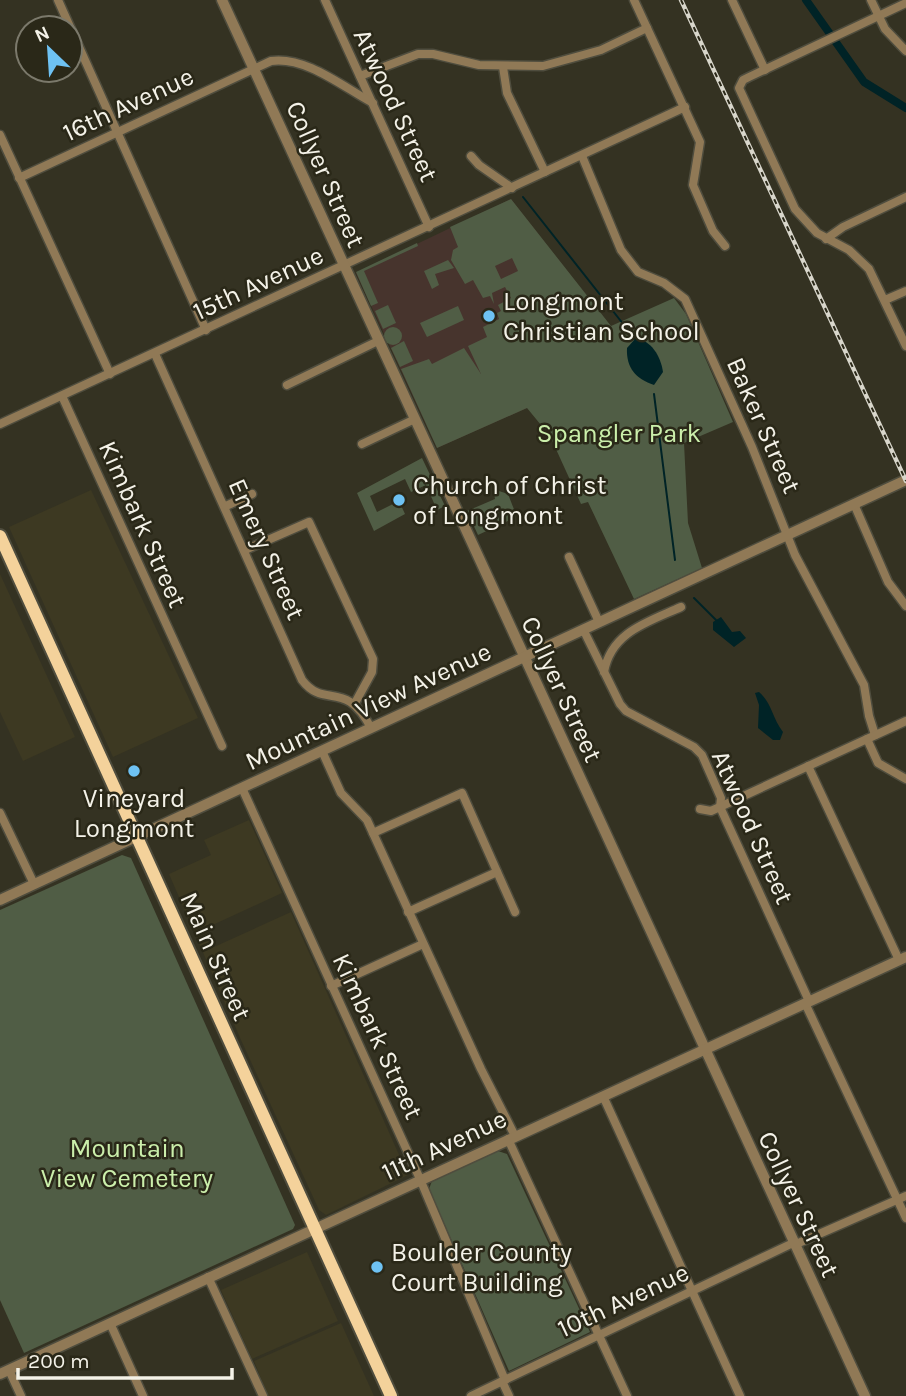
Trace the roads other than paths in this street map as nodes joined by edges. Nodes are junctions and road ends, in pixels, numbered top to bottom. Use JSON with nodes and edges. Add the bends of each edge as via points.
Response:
{"nodes":[{"id":1,"x":58,"y":0,"type":"edge"},
{"id":2,"x":222,"y":0,"type":"edge"},
{"id":3,"x":325,"y":0,"type":"edge"},
{"id":4,"x":634,"y":0,"type":"edge"},
{"id":5,"x":732,"y":0,"type":"edge"},
{"id":6,"x":871,"y":0,"type":"edge"},
{"id":7,"x":906,"y":3,"type":"edge"},
{"id":8,"x":878,"y":16,"type":"junction"},
{"id":9,"x":647,"y":28,"type":"junction"},
{"id":10,"x":906,"y":51,"type":"edge"},
{"id":11,"x":503,"y":67,"type":"junction"},
{"id":12,"x":254,"y":68,"type":"junction"},
{"id":13,"x":765,"y":70,"type":"junction"},
{"id":14,"x":360,"y":76,"type":"junction"},
{"id":15,"x":373,"y":103,"type":"junction"},
{"id":16,"x":685,"y":107,"type":"junction"},
{"id":17,"x":117,"y":134,"type":"junction"},
{"id":18,"x":0,"y":135,"type":"edge"},
{"id":19,"x":471,"y":156,"type":"dead end"},
{"id":20,"x":582,"y":156,"type":"junction"},
{"id":21,"x":545,"y":172,"type":"junction"},
{"id":22,"x":19,"y":178,"type":"junction"},
{"id":23,"x":512,"y":188,"type":"junction"},
{"id":24,"x":906,"y":197,"type":"edge"},
{"id":25,"x":429,"y":227,"type":"junction"},
{"id":26,"x":826,"y":239,"type":"junction"},
{"id":27,"x":725,"y":246,"type":"dead end"},
{"id":28,"x":344,"y":265,"type":"junction"},
{"id":29,"x":906,"y":291,"type":"edge"},
{"id":30,"x":886,"y":300,"type":"junction"},
{"id":31,"x":206,"y":330,"type":"junction"},
{"id":32,"x":379,"y":341,"type":"junction"},
{"id":33,"x":906,"y":346,"type":"edge"},
{"id":34,"x":155,"y":354,"type":"junction"},
{"id":35,"x":110,"y":374,"type":"junction"},
{"id":36,"x":287,"y":385,"type":"dead end"},
{"id":37,"x":62,"y":396,"type":"junction"},
{"id":38,"x":415,"y":419,"type":"junction"},
{"id":39,"x":0,"y":424,"type":"edge"},
{"id":40,"x":362,"y":444,"type":"dead end"},
{"id":41,"x":906,"y":480,"type":"edge"},
{"id":42,"x":252,"y":494,"type":"dead end"},
{"id":43,"x":854,"y":504,"type":"junction"},
{"id":44,"x":226,"y":506,"type":"junction"},
{"id":45,"x":788,"y":534,"type":"junction"},
{"id":46,"x":0,"y":536,"type":"edge"},
{"id":47,"x":246,"y":550,"type":"junction"},
{"id":48,"x":569,"y":557,"type":"dead end"},
{"id":49,"x":906,"y":606,"type":"edge"},
{"id":50,"x":681,"y":607,"type":"dead end"},
{"id":51,"x":599,"y":622,"type":"junction"},
{"id":52,"x":583,"y":629,"type":"junction"},
{"id":53,"x":524,"y":657,"type":"junction"},
{"id":54,"x":604,"y":672,"type":"junction"},
{"id":55,"x":355,"y":703,"type":"junction"},
{"id":56,"x":906,"y":721,"type":"edge"},
{"id":57,"x":371,"y":728,"type":"junction"},
{"id":58,"x":871,"y":737,"type":"junction"},
{"id":59,"x":222,"y":746,"type":"dead end"},
{"id":60,"x":322,"y":751,"type":"junction"},
{"id":61,"x":808,"y":766,"type":"junction"},
{"id":62,"x":906,"y":779,"type":"edge"},
{"id":63,"x":242,"y":788,"type":"junction"},
{"id":64,"x":720,"y":807,"type":"junction"},
{"id":65,"x":700,"y":808,"type":"dead end"},
{"id":66,"x":0,"y":813,"type":"edge"},
{"id":67,"x":373,"y":833,"type":"junction"},
{"id":68,"x":137,"y":836,"type":"junction"},
{"id":69,"x":498,"y":872,"type":"junction"},
{"id":70,"x":34,"y":884,"type":"junction"},
{"id":71,"x":0,"y":900,"type":"edge"},
{"id":72,"x":408,"y":912,"type":"junction"},
{"id":73,"x":515,"y":912,"type":"dead end"},
{"id":74,"x":423,"y":944,"type":"junction"},
{"id":75,"x":902,"y":959,"type":"edge"},
{"id":76,"x":331,"y":986,"type":"junction"},
{"id":77,"x":807,"y":1002,"type":"junction"},
{"id":78,"x":704,"y":1049,"type":"junction"},
{"id":79,"x":603,"y":1096,"type":"junction"},
{"id":80,"x":512,"y":1137,"type":"junction"},
{"id":81,"x":420,"y":1179,"type":"junction"},
{"id":82,"x":902,"y":1198,"type":"edge"},
{"id":83,"x":906,"y":1218,"type":"edge"},
{"id":84,"x":314,"y":1228,"type":"junction"},
{"id":85,"x":794,"y":1244,"type":"junction"},
{"id":86,"x":208,"y":1277,"type":"junction"},
{"id":87,"x":692,"y":1291,"type":"junction"},
{"id":88,"x":110,"y":1323,"type":"junction"},
{"id":89,"x":598,"y":1335,"type":"junction"},
{"id":90,"x":5,"y":1372,"type":"edge"},
{"id":91,"x":504,"y":1381,"type":"junction"},
{"id":92,"x":21,"y":1396,"type":"edge"},
{"id":93,"x":143,"y":1396,"type":"edge"},
{"id":94,"x":262,"y":1396,"type":"edge"},
{"id":95,"x":391,"y":1396,"type":"edge"},
{"id":96,"x":471,"y":1396,"type":"edge"},
{"id":97,"x":509,"y":1396,"type":"edge"},
{"id":98,"x":627,"y":1396,"type":"edge"},
{"id":99,"x":740,"y":1396,"type":"edge"},
{"id":100,"x":864,"y":1396,"type":"edge"}],
"edges":[{"from":1,"to":17,"type":"street"},
{"from":2,"to":12,"type":"street","name":"Collyer Street"},
{"from":3,"to":14,"type":"street","name":"Atwood Street"},
{"from":4,"to":9,"type":"street"},
{"from":5,"to":13,"type":"street"},
{"from":6,"to":8,"type":"street"},
{"from":7,"to":8,"type":"street"},
{"from":8,"to":10,"type":"street","via":[[891,38]]},
{"from":8,"to":13,"type":"street"},
{"from":9,"to":11,"type":"street","via":[[569,60]]},
{"from":9,"to":16,"type":"street"},
{"from":11,"to":14,"type":"street","via":[[418,54]]},
{"from":11,"to":21,"type":"street","via":[[507,93]]},
{"from":12,"to":15,"type":"street","name":"16th Avenue","via":[[271,61],[293,61]]},
{"from":12,"to":17,"type":"street","name":"16th Avenue"},
{"from":12,"to":28,"type":"street","name":"Collyer Street"},
{"from":13,"to":26,"type":"street","via":[[739,85],[795,209]]},
{"from":14,"to":15,"type":"street","name":"Atwood Street"},
{"from":15,"to":25,"type":"street","name":"Atwood Street"},
{"from":16,"to":20,"type":"street","name":"15th Avenue"},
{"from":16,"to":27,"type":"street","via":[[700,142],[693,186],[713,232]]},
{"from":17,"to":22,"type":"street","name":"16th Avenue"},
{"from":17,"to":31,"type":"street"},
{"from":18,"to":22,"type":"street"},
{"from":19,"to":23,"type":"street"},
{"from":20,"to":21,"type":"street","name":"15th Avenue"},
{"from":20,"to":45,"type":"street","name":"Baker Street","via":[[621,250],[638,272],[685,299]]},
{"from":21,"to":23,"type":"street","name":"15th Avenue"},
{"from":22,"to":35,"type":"street"},
{"from":23,"to":25,"type":"street","name":"15th Avenue"},
{"from":24,"to":26,"type":"street"},
{"from":25,"to":28,"type":"street","name":"15th Avenue"},
{"from":26,"to":30,"type":"street","via":[[860,258]]},
{"from":28,"to":31,"type":"street","name":"15th Avenue"},
{"from":28,"to":32,"type":"street","name":"Collyer Street"},
{"from":29,"to":30,"type":"street"},
{"from":30,"to":33,"type":"street"},
{"from":31,"to":34,"type":"street","name":"15th Avenue"},
{"from":32,"to":36,"type":"street"},
{"from":32,"to":38,"type":"street","name":"Collyer Street"},
{"from":34,"to":35,"type":"street","name":"15th Avenue"},
{"from":34,"to":44,"type":"street","name":"Emery Street"},
{"from":35,"to":37,"type":"street","name":"15th Avenue"},
{"from":37,"to":39,"type":"street","name":"15th Avenue"},
{"from":37,"to":59,"type":"street","name":"Kimbark Street"},
{"from":38,"to":40,"type":"street"},
{"from":38,"to":53,"type":"street","name":"Collyer Street"},
{"from":41,"to":43,"type":"street","name":"Mountain View Avenue"},
{"from":42,"to":44,"type":"street"},
{"from":43,"to":45,"type":"street","name":"Mountain View Avenue"},
{"from":43,"to":49,"type":"street","via":[[888,582]]},
{"from":44,"to":47,"type":"street","name":"Emery Street"},
{"from":45,"to":51,"type":"street","name":"Mountain View Avenue"},
{"from":45,"to":58,"type":"street","name":"Baker Street","via":[[864,685]]},
{"from":46,"to":68,"type":"highway","name":"Main Street"},
{"from":47,"to":55,"type":"street","name":"Emery Street","via":[[302,680],[316,693],[339,695]]},
{"from":47,"to":55,"type":"street","via":[[309,522],[373,659],[372,672]]},
{"from":48,"to":51,"type":"street"},
{"from":50,"to":54,"type":"street","via":[[620,638]]},
{"from":51,"to":52,"type":"street","name":"Mountain View Avenue"},
{"from":52,"to":53,"type":"street","name":"Mountain View Avenue"},
{"from":52,"to":54,"type":"street","name":"Atwood Street"},
{"from":53,"to":57,"type":"street","name":"Mountain View Avenue"},
{"from":53,"to":78,"type":"street","name":"Collyer Street"},
{"from":54,"to":64,"type":"street","name":"Atwood Street","via":[[626,711],[684,740],[702,755],[721,798]]},
{"from":55,"to":57,"type":"street"},
{"from":56,"to":58,"type":"street"},
{"from":57,"to":60,"type":"street","name":"Mountain View Avenue"},
{"from":58,"to":61,"type":"street"},
{"from":58,"to":62,"type":"street","name":"Baker Street","via":[[878,763]]},
{"from":60,"to":63,"type":"street","name":"Mountain View Avenue"},
{"from":60,"to":67,"type":"street","via":[[341,793]]},
{"from":61,"to":64,"type":"street"},
{"from":61,"to":75,"type":"street"},
{"from":63,"to":68,"type":"street","name":"Mountain View Avenue"},
{"from":63,"to":76,"type":"street","name":"Kimbark Street"},
{"from":64,"to":65,"type":"street","via":[[711,811]]},
{"from":64,"to":77,"type":"street","name":"Atwood Street"},
{"from":66,"to":70,"type":"street"},
{"from":67,"to":69,"type":"street","via":[[462,793]]},
{"from":67,"to":72,"type":"street"},
{"from":68,"to":70,"type":"street","name":"Mountain View Avenue"},
{"from":68,"to":84,"type":"highway","name":"Main Street"},
{"from":69,"to":72,"type":"street"},
{"from":69,"to":73,"type":"street"},
{"from":70,"to":71,"type":"street","name":"Mountain View Avenue"},
{"from":72,"to":74,"type":"street"},
{"from":74,"to":76,"type":"street"},
{"from":74,"to":80,"type":"street"},
{"from":75,"to":77,"type":"street","name":"11th Avenue"},
{"from":76,"to":81,"type":"street","name":"Kimbark Street"},
{"from":77,"to":78,"type":"street","name":"11th Avenue"},
{"from":77,"to":82,"type":"street","name":"Atwood Street"},
{"from":78,"to":79,"type":"street","name":"11th Avenue"},
{"from":78,"to":85,"type":"street","name":"Collyer Street"},
{"from":79,"to":80,"type":"street","name":"11th Avenue"},
{"from":79,"to":87,"type":"street"},
{"from":80,"to":81,"type":"street","name":"11th Avenue"},
{"from":80,"to":89,"type":"street"},
{"from":81,"to":84,"type":"street","name":"11th Avenue"},
{"from":81,"to":91,"type":"street","name":"Kimbark Street"},
{"from":82,"to":83,"type":"street","name":"Atwood Street"},
{"from":82,"to":85,"type":"street","name":"10th Avenue"},
{"from":84,"to":86,"type":"street","name":"11th Avenue"},
{"from":84,"to":95,"type":"highway","name":"Main Street"},
{"from":85,"to":87,"type":"street","name":"10th Avenue"},
{"from":85,"to":100,"type":"street","name":"Collyer Street"},
{"from":86,"to":88,"type":"street","name":"11th Avenue"},
{"from":86,"to":94,"type":"street"},
{"from":87,"to":89,"type":"street","name":"10th Avenue"},
{"from":87,"to":99,"type":"street"},
{"from":88,"to":90,"type":"street","name":"11th Avenue"},
{"from":88,"to":93,"type":"street"},
{"from":89,"to":91,"type":"street","name":"10th Avenue"},
{"from":89,"to":98,"type":"street"},
{"from":90,"to":92,"type":"street"},
{"from":91,"to":96,"type":"street","name":"10th Avenue"},
{"from":91,"to":97,"type":"street","name":"Kimbark Street"}]}
